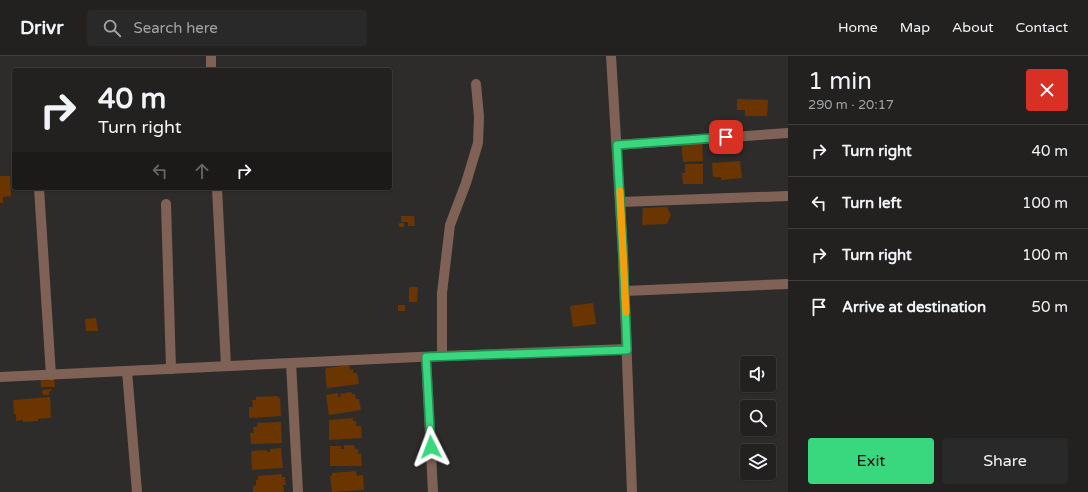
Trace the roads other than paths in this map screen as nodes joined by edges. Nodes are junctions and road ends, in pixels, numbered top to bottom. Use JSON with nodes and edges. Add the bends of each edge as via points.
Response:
{"nodes":[{"id":1,"x":211,"y":56,"type":"edge"},
{"id":2,"x":611,"y":56,"type":"edge"},
{"id":3,"x":211,"y":68,"type":"edge"},
{"id":4,"x":476,"y":84,"type":"dead end"},
{"id":5,"x":788,"y":133,"type":"edge"},
{"id":6,"x":617,"y":145,"type":"junction"},
{"id":7,"x":40,"y":190,"type":"edge"},
{"id":8,"x":217,"y":190,"type":"edge"},
{"id":9,"x":788,"y":196,"type":"edge"},
{"id":10,"x":620,"y":202,"type":"junction"},
{"id":11,"x":166,"y":204,"type":"dead end"},
{"id":12,"x":788,"y":284,"type":"edge"},
{"id":13,"x":625,"y":292,"type":"junction"},
{"id":14,"x":627,"y":350,"type":"junction"},
{"id":15,"x":442,"y":356,"type":"junction"},
{"id":16,"x":426,"y":357,"type":"junction"},
{"id":17,"x":291,"y":363,"type":"junction"},
{"id":18,"x":226,"y":366,"type":"junction"},
{"id":19,"x":171,"y":369,"type":"junction"},
{"id":20,"x":127,"y":371,"type":"junction"},
{"id":21,"x":51,"y":375,"type":"junction"},
{"id":22,"x":0,"y":377,"type":"edge"},
{"id":23,"x":137,"y":492,"type":"edge"},
{"id":24,"x":298,"y":492,"type":"edge"},
{"id":25,"x":433,"y":492,"type":"edge"},
{"id":26,"x":632,"y":492,"type":"edge"}],
"edges":[{"from":1,"to":3,"type":"street"},
{"from":2,"to":6,"type":"street"},
{"from":4,"to":15,"type":"street","via":[[478,143],[450,225],[442,293]]},
{"from":5,"to":6,"type":"street"},
{"from":6,"to":10,"type":"street"},
{"from":7,"to":21,"type":"street"},
{"from":8,"to":18,"type":"street"},
{"from":9,"to":10,"type":"street"},
{"from":10,"to":13,"type":"street"},
{"from":11,"to":19,"type":"street"},
{"from":12,"to":13,"type":"street"},
{"from":13,"to":14,"type":"street"},
{"from":14,"to":15,"type":"street"},
{"from":14,"to":26,"type":"street"},
{"from":15,"to":16,"type":"street"},
{"from":16,"to":17,"type":"street"},
{"from":16,"to":25,"type":"street"},
{"from":17,"to":18,"type":"street"},
{"from":17,"to":24,"type":"street"},
{"from":18,"to":19,"type":"street"},
{"from":19,"to":20,"type":"street"},
{"from":20,"to":21,"type":"street"},
{"from":20,"to":23,"type":"street"},
{"from":21,"to":22,"type":"street"}]}
